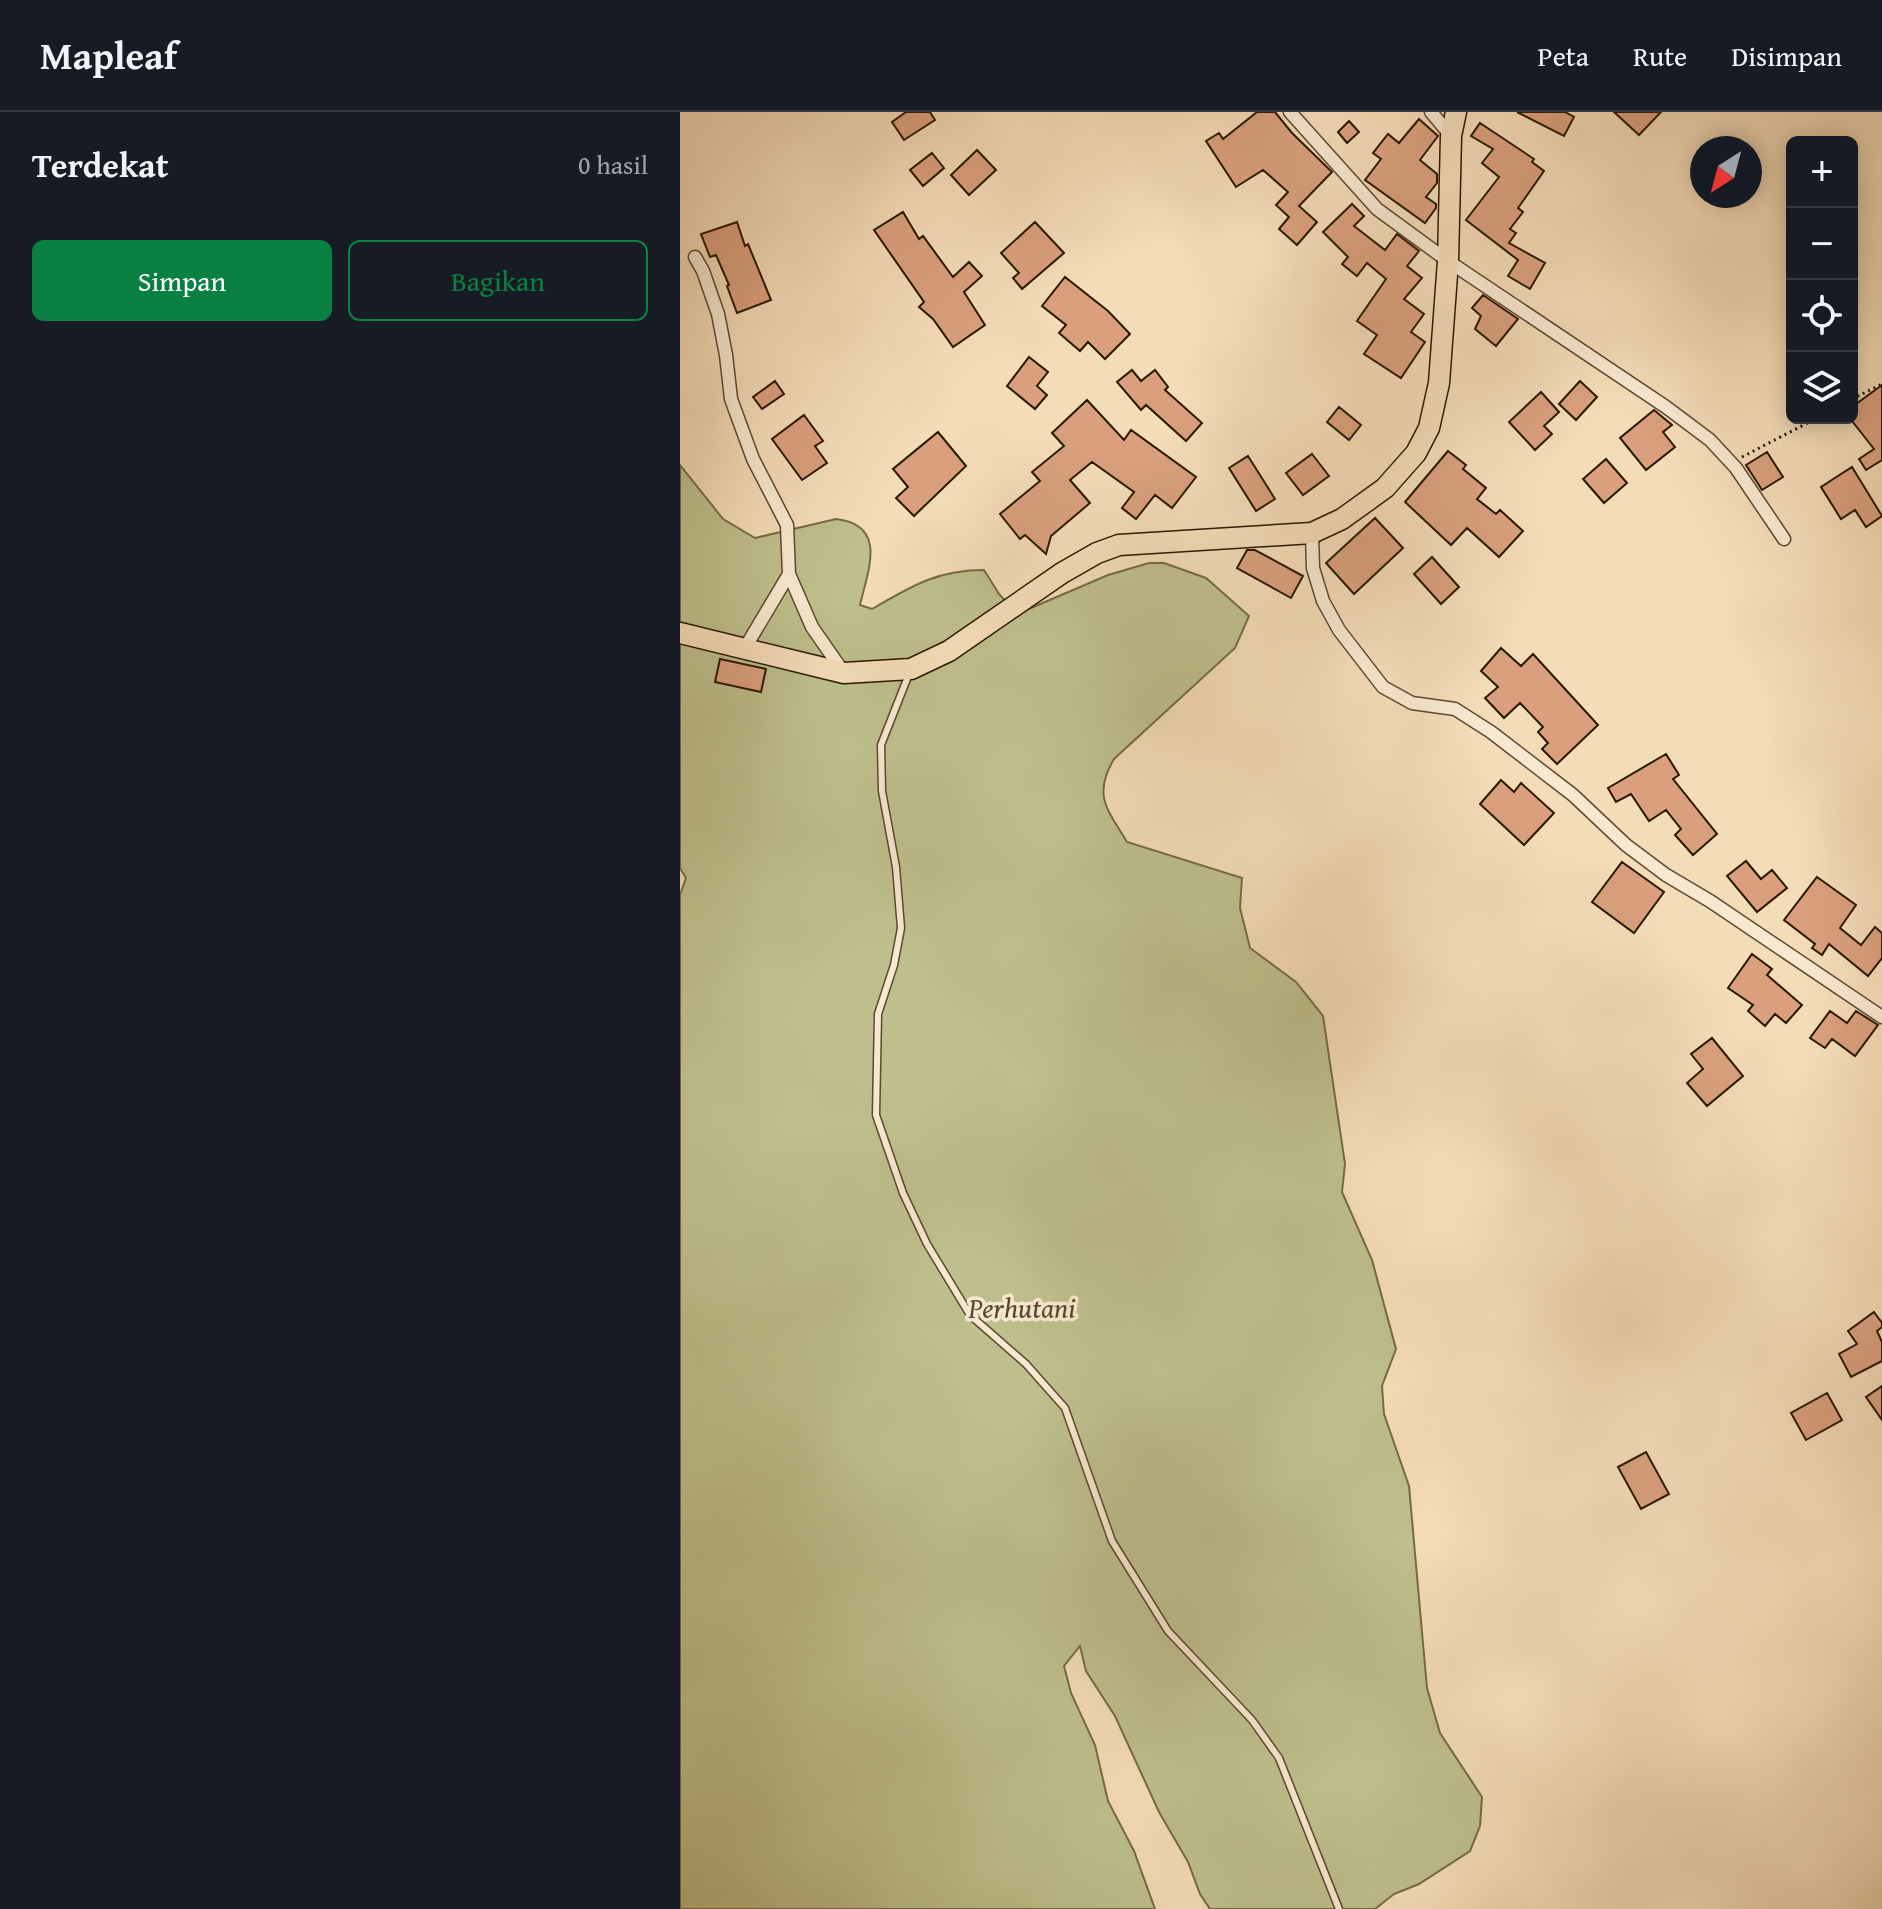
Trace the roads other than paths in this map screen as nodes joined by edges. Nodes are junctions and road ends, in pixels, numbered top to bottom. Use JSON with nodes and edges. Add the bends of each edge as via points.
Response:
{"nodes":[{"id":1,"x":1290,"y":112,"type":"edge"},
{"id":2,"x":1431,"y":112,"type":"edge"},
{"id":3,"x":1456,"y":112,"type":"edge"},
{"id":4,"x":1451,"y":136,"type":"junction"},
{"id":5,"x":695,"y":257,"type":"dead end"},
{"id":6,"x":1448,"y":261,"type":"junction"},
{"id":7,"x":1312,"y":533,"type":"junction"},
{"id":8,"x":1784,"y":539,"type":"dead end"},
{"id":9,"x":789,"y":574,"type":"junction"},
{"id":10,"x":680,"y":633,"type":"edge"},
{"id":11,"x":745,"y":648,"type":"junction"},
{"id":12,"x":911,"y":669,"type":"junction"},
{"id":13,"x":844,"y":673,"type":"junction"},
{"id":14,"x":1882,"y":1017,"type":"edge"},
{"id":15,"x":1339,"y":1909,"type":"edge"}],
"edges":[{"from":1,"to":6,"type":"street","via":[[1377,209]]},
{"from":2,"to":4,"type":"street"},
{"from":3,"to":4,"type":"highway"},
{"from":4,"to":6,"type":"highway"},
{"from":5,"to":9,"type":"street","via":[[718,314],[731,399],[753,459],[787,525]]},
{"from":6,"to":7,"type":"highway","via":[[1439,383],[1429,428],[1416,453],[1385,488]]},
{"from":6,"to":8,"type":"street","via":[[1710,440]]},
{"from":7,"to":12,"type":"highway","via":[[1119,545],[1062,573],[949,651]]},
{"from":7,"to":14,"type":"street","via":[[1313,568],[1323,601],[1383,687],[1412,703],[1455,709],[1480,724],[1666,875]]},
{"from":9,"to":11,"type":"street"},
{"from":9,"to":13,"type":"street","via":[[812,627]]},
{"from":10,"to":11,"type":"highway"},
{"from":11,"to":13,"type":"highway"},
{"from":12,"to":13,"type":"highway"},
{"from":12,"to":15,"type":"lane","via":[[881,745],[882,791],[901,928],[878,1014],[876,1115],[909,1206],[970,1315],[1026,1364],[1065,1408],[1112,1541],[1168,1631],[1252,1720],[1279,1758]]}]}
